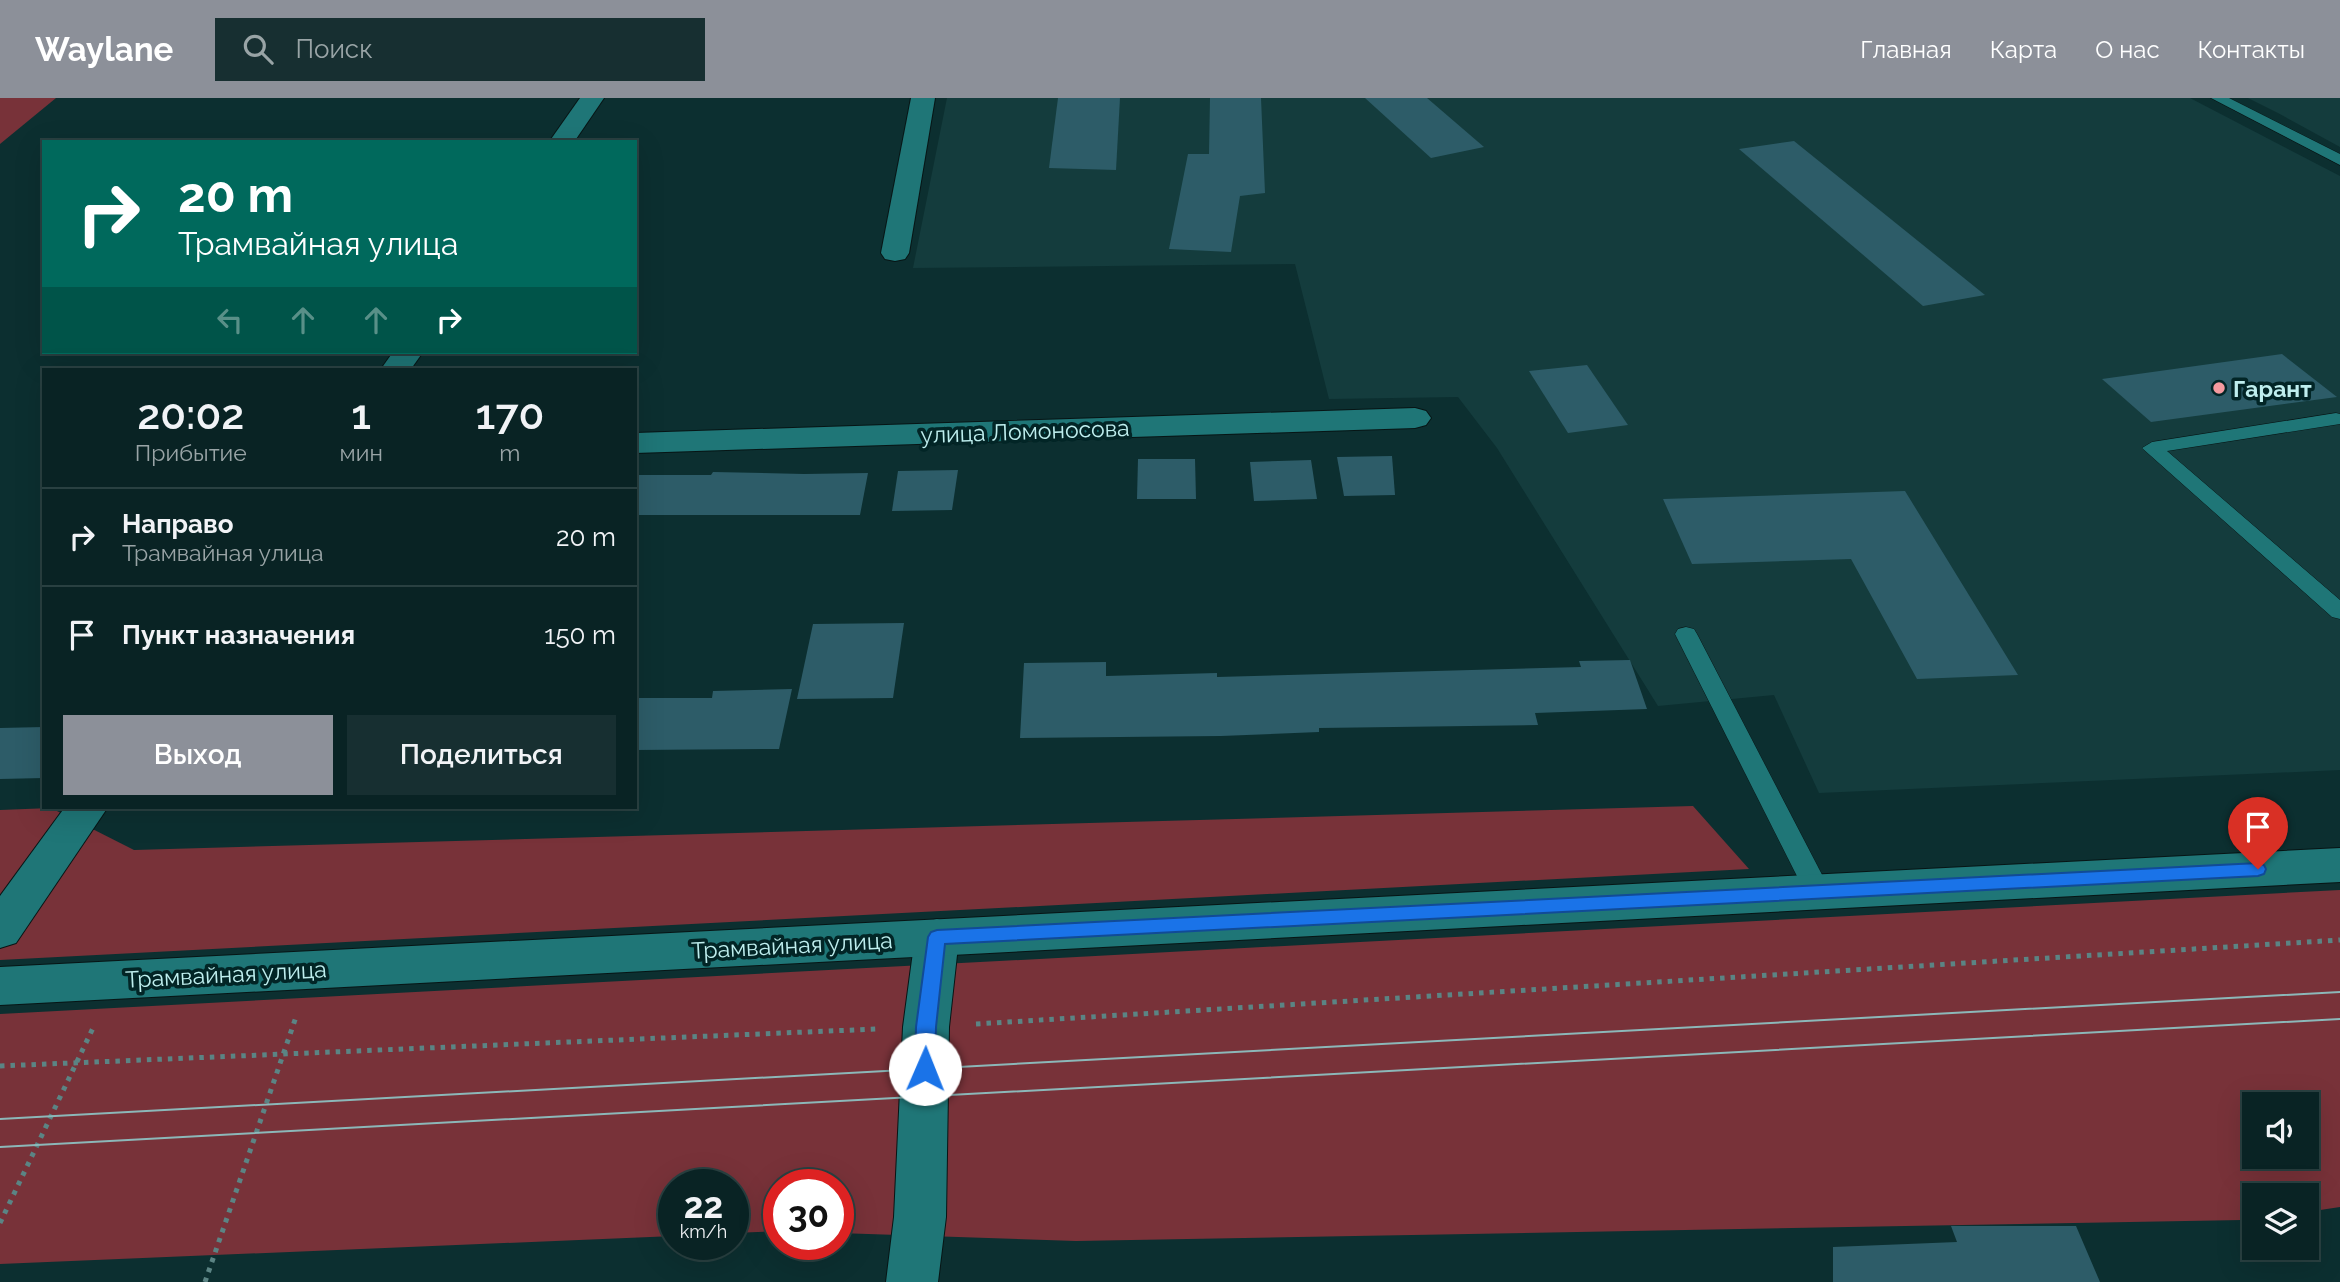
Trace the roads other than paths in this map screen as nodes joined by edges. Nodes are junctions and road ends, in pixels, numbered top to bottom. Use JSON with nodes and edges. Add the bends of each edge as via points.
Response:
{"nodes":[{"id":1,"x":592,"y":98,"type":"edge"},
{"id":2,"x":923,"y":98,"type":"edge"},
{"id":3,"x":2218,"y":98,"type":"edge"},
{"id":4,"x":562,"y":140,"type":"edge"},
{"id":5,"x":2340,"y":160,"type":"edge"},
{"id":6,"x":895,"y":253,"type":"dead end"},
{"id":7,"x":1415,"y":418,"type":"dead end"},
{"id":8,"x":2336,"y":419,"type":"dead end"},
{"id":9,"x":637,"y":443,"type":"edge"},
{"id":10,"x":2340,"y":612,"type":"edge"},
{"id":11,"x":1686,"y":634,"type":"dead end"},
{"id":12,"x":85,"y":809,"type":"edge"},
{"id":13,"x":2340,"y":865,"type":"edge"},
{"id":14,"x":1818,"y":892,"type":"junction"},
{"id":15,"x":0,"y":930,"type":"edge"},
{"id":16,"x":937,"y":937,"type":"junction"},
{"id":17,"x":0,"y":986,"type":"edge"},
{"id":18,"x":912,"y":1282,"type":"edge"}],
"edges":[{"from":1,"to":4,"type":"street"},
{"from":2,"to":6,"type":"street"},
{"from":3,"to":5,"type":"lane"},
{"from":7,"to":9,"type":"street","name":"улица Ломоносова"},
{"from":8,"to":10,"type":"lane","via":[[2152,448]]},
{"from":11,"to":14,"type":"lane"},
{"from":12,"to":15,"type":"street"},
{"from":13,"to":14,"type":"street","name":"Трамвайная улица"},
{"from":14,"to":16,"type":"street","name":"Трамвайная улица"},
{"from":16,"to":17,"type":"street","name":"Трамвайная улица"},
{"from":16,"to":18,"type":"street","via":[[926,1027],[920,1217]]}]}
